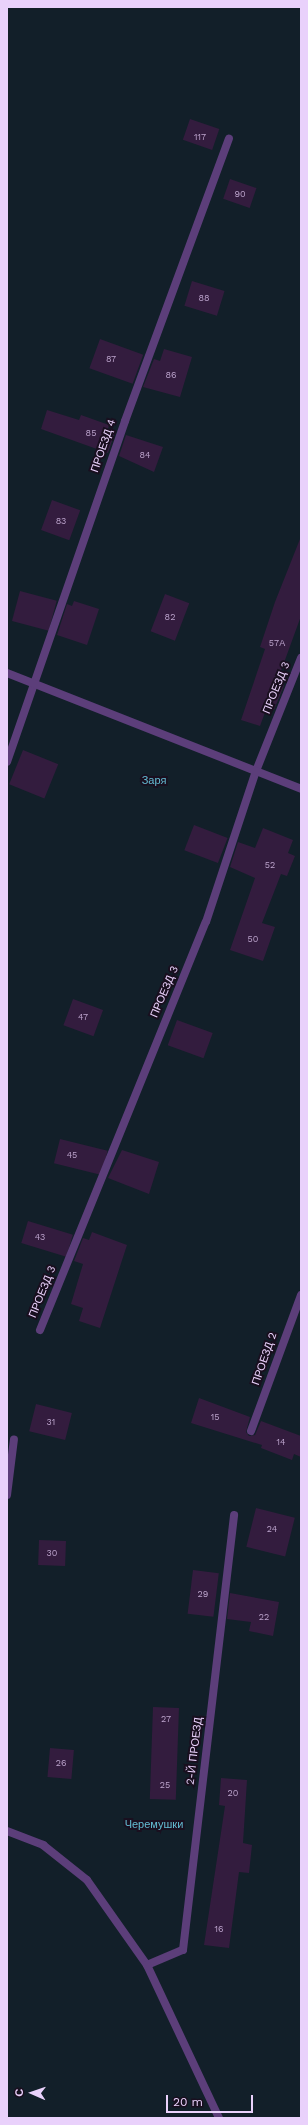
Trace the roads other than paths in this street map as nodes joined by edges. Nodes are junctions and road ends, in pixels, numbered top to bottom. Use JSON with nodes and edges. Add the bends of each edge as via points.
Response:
{"nodes":[{"id":1,"x":229,"y":140,"type":"dead end"},
{"id":2,"x":301,"y":658,"type":"edge"},
{"id":3,"x":7,"y":673,"type":"edge"},
{"id":4,"x":33,"y":684,"type":"junction"},
{"id":5,"x":7,"y":762,"type":"edge"},
{"id":6,"x":256,"y":771,"type":"junction"},
{"id":7,"x":301,"y":788,"type":"edge"},
{"id":8,"x":301,"y":1295,"type":"edge"},
{"id":9,"x":40,"y":1330,"type":"dead end"},
{"id":10,"x":251,"y":1431,"type":"dead end"},
{"id":11,"x":14,"y":1439,"type":"dead end"},
{"id":12,"x":7,"y":1495,"type":"edge"},
{"id":13,"x":234,"y":1515,"type":"dead end"},
{"id":14,"x":7,"y":1831,"type":"edge"},
{"id":15,"x":147,"y":1965,"type":"junction"},
{"id":16,"x":219,"y":2118,"type":"edge"}],
"edges":[{"from":1,"to":4,"type":"street","name":"ПРОЕЗД 4","via":[[125,421]]},
{"from":2,"to":6,"type":"street","name":"ПРОЕЗД 3"},
{"from":3,"to":4,"type":"street"},
{"from":4,"to":5,"type":"street","name":"ПРОЕЗД 4"},
{"from":4,"to":6,"type":"street"},
{"from":6,"to":7,"type":"street"},
{"from":6,"to":9,"type":"street","name":"ПРОЕЗД 3","via":[[206,922]]},
{"from":8,"to":10,"type":"street","name":"ПРОЕЗД 2"},
{"from":11,"to":12,"type":"street"},
{"from":13,"to":15,"type":"street","name":"2-Й ПРОЕЗД","via":[[183,1950]]},
{"from":14,"to":15,"type":"street","via":[[43,1845],[87,1880]]},
{"from":15,"to":16,"type":"street"}]}
